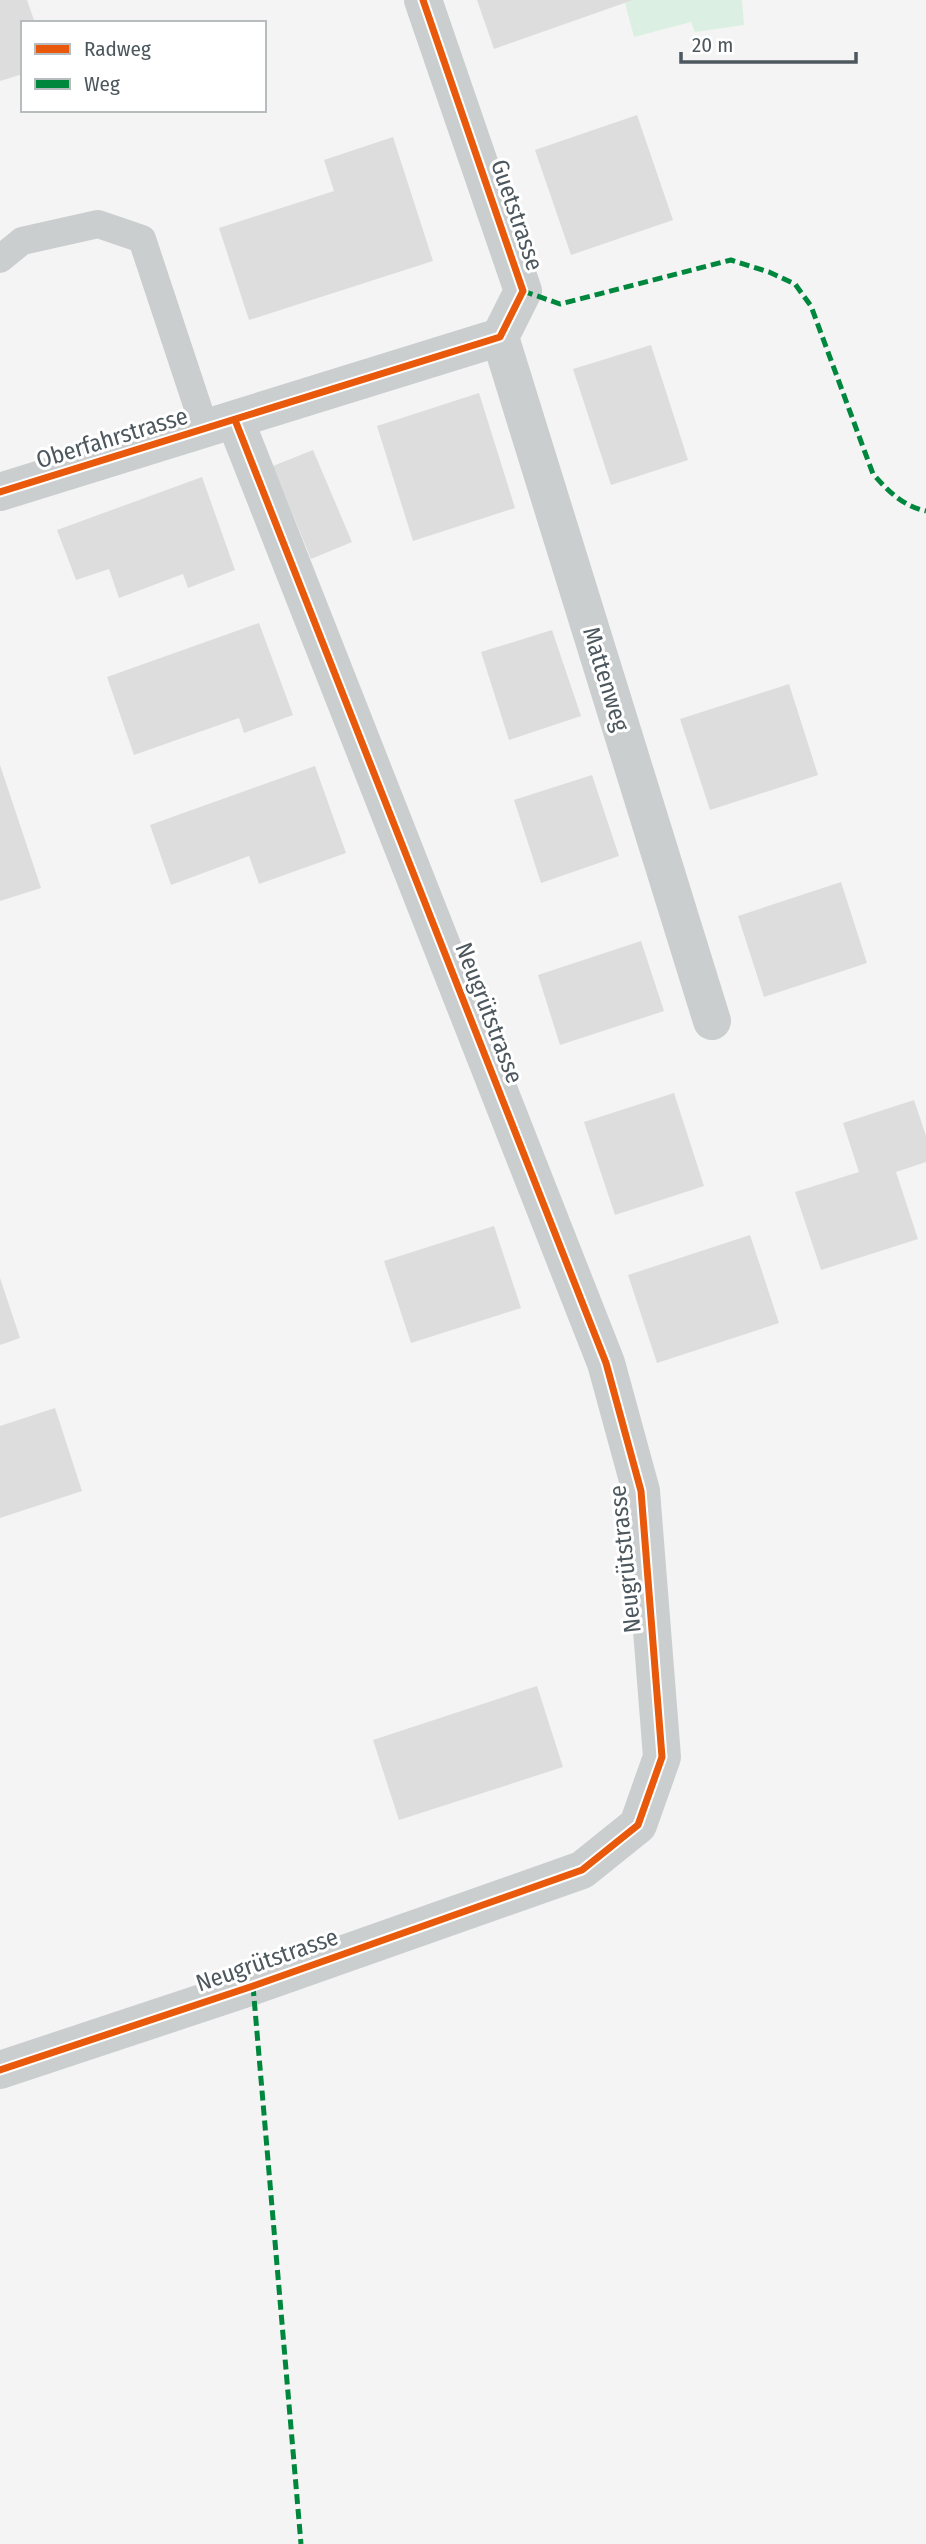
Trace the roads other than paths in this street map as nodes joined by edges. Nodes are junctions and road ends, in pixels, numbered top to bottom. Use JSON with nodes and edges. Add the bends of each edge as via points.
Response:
{"nodes":[{"id":1,"x":423,"y":0,"type":"edge"},
{"id":2,"x":0,"y":259,"type":"edge"},
{"id":3,"x":500,"y":337,"type":"junction"},
{"id":4,"x":220,"y":425,"type":"junction"},
{"id":5,"x":0,"y":492,"type":"edge"},
{"id":6,"x":712,"y":1021,"type":"dead end"},
{"id":7,"x":0,"y":2070,"type":"edge"}],
"edges":[{"from":1,"to":3,"type":"street","name":"Guetstrasse","via":[[523,291]]},
{"from":2,"to":4,"type":"lane","via":[[22,241],[98,224],[142,239]]},
{"from":3,"to":4,"type":"street"},
{"from":3,"to":6,"type":"street","name":"Mattenweg"},
{"from":4,"to":5,"type":"street","name":"Oberfahrstrasse"},
{"from":4,"to":7,"type":"street","name":"Neugrütstrasse","via":[[606,1363],[641,1491],[662,1757],[638,1825],[582,1870]]}]}
